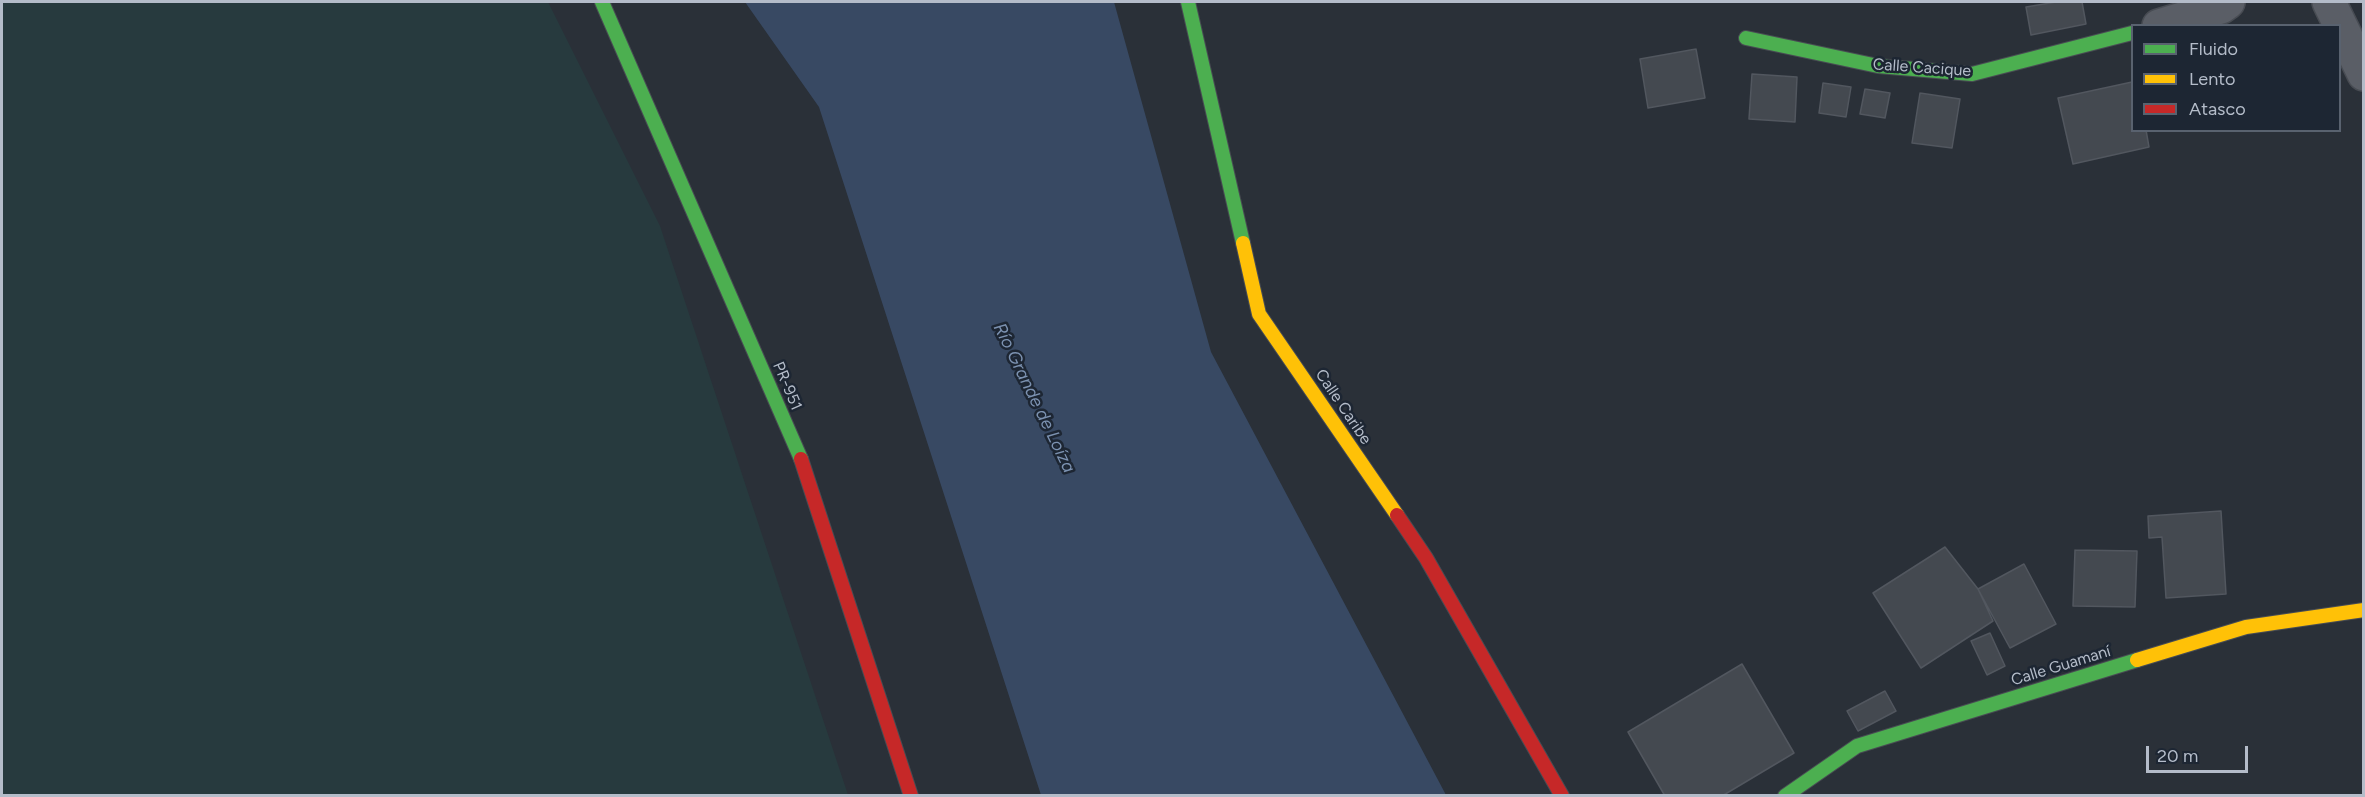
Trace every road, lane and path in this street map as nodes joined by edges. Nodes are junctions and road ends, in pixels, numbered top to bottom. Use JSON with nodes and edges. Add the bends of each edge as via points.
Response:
{"nodes":[{"id":1,"x":602,"y":2,"type":"edge"},
{"id":2,"x":1188,"y":2,"type":"edge"},
{"id":3,"x":2228,"y":2,"type":"edge"},
{"id":4,"x":2329,"y":2,"type":"edge"},
{"id":5,"x":2165,"y":24,"type":"edge"},
{"id":6,"x":2340,"y":24,"type":"edge"},
{"id":7,"x":2341,"y":27,"type":"edge"},
{"id":8,"x":2131,"y":34,"type":"edge"},
{"id":9,"x":1746,"y":38,"type":"dead end"},
{"id":10,"x":2364,"y":74,"type":"edge"},
{"id":11,"x":2364,"y":610,"type":"edge"},
{"id":12,"x":911,"y":795,"type":"edge"},
{"id":13,"x":1562,"y":795,"type":"edge"},
{"id":14,"x":1785,"y":795,"type":"edge"}],
"edges":[{"from":1,"to":12,"type":"street","name":"PR-951","number":"PR-951","via":[[800,457]]},
{"from":2,"to":13,"type":"street","name":"Calle Caribe","via":[[1258,314],[1426,558]]},
{"from":3,"to":5,"type":"street"},
{"from":4,"to":6,"type":"street"},
{"from":7,"to":10,"type":"street"},
{"from":8,"to":9,"type":"street","name":"Calle Cacique","via":[[1972,74],[1878,66]]},
{"from":11,"to":14,"type":"street","name":"Calle Guamaní","via":[[2246,627],[1857,746]]}]}
